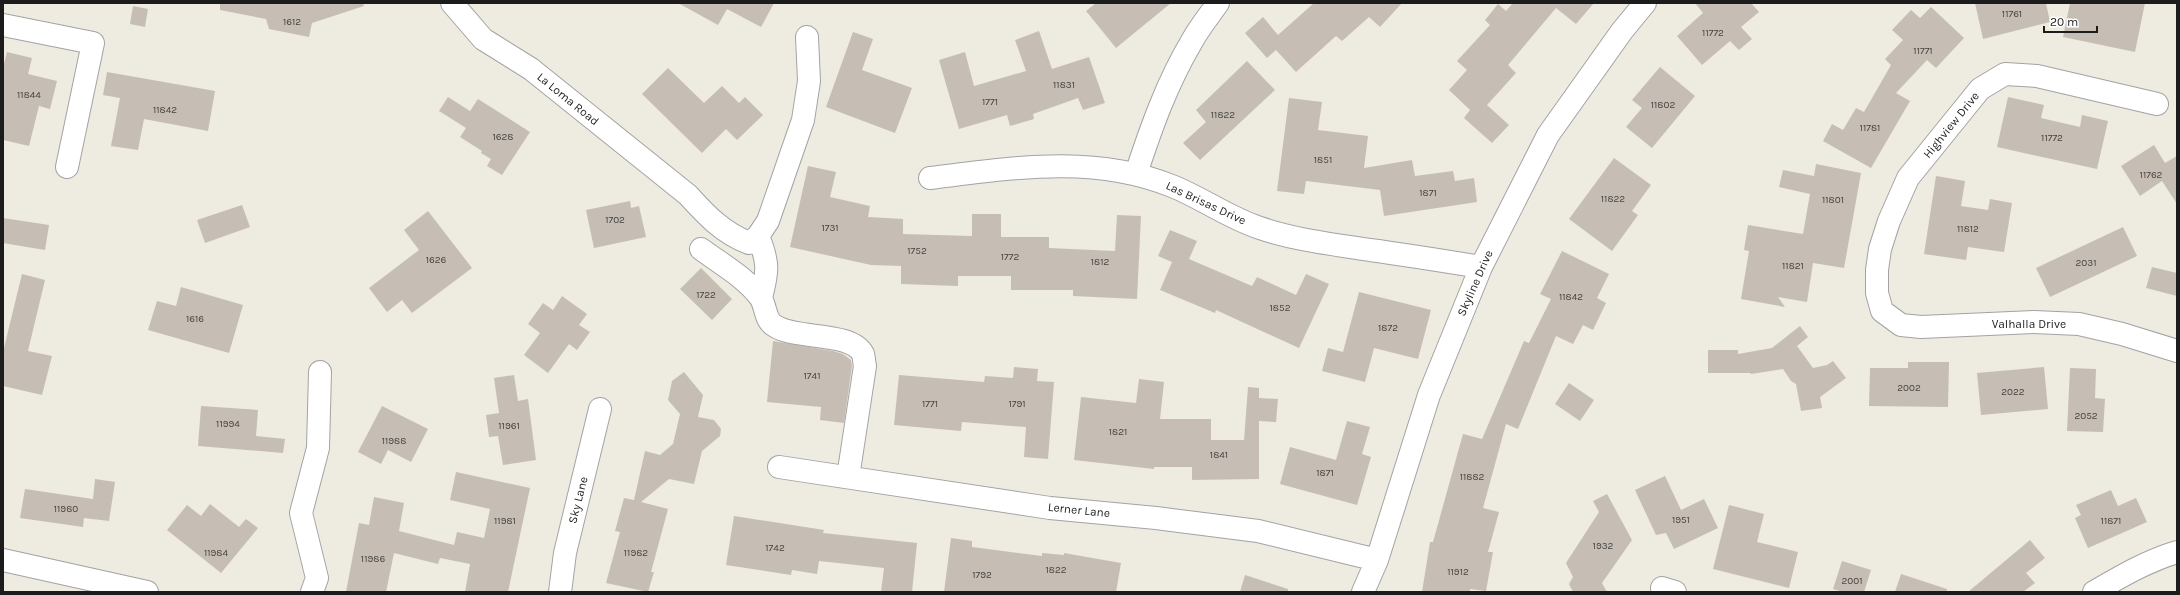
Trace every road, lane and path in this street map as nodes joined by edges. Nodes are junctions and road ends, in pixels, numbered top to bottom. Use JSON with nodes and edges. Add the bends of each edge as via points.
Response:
{"nodes":[{"id":1,"x":452,"y":3,"type":"edge"},
{"id":2,"x":1218,"y":3,"type":"edge"},
{"id":3,"x":1645,"y":3,"type":"edge"},
{"id":4,"x":3,"y":25,"type":"edge"},
{"id":5,"x":806,"y":37,"type":"dead end"},
{"id":6,"x":2157,"y":104,"type":"dead end"},
{"id":7,"x":67,"y":167,"type":"dead end"},
{"id":8,"x":1136,"y":174,"type":"junction"},
{"id":9,"x":930,"y":178,"type":"dead end"},
{"id":10,"x":758,"y":236,"type":"junction"},
{"id":11,"x":701,"y":249,"type":"dead end"},
{"id":12,"x":1481,"y":267,"type":"junction"},
{"id":13,"x":761,"y":298,"type":"junction"},
{"id":14,"x":1882,"y":311,"type":"joint"},
{"id":15,"x":2177,"y":352,"type":"edge"},
{"id":16,"x":320,"y":372,"type":"dead end"},
{"id":17,"x":600,"y":409,"type":"dead end"},
{"id":18,"x":779,"y":467,"type":"dead end"},
{"id":19,"x":848,"y":477,"type":"junction"},
{"id":20,"x":2177,"y":552,"type":"edge"},
{"id":21,"x":3,"y":560,"type":"edge"},
{"id":22,"x":1377,"y":560,"type":"junction"},
{"id":23,"x":147,"y":592,"type":"edge"},
{"id":24,"x":312,"y":592,"type":"edge"},
{"id":25,"x":560,"y":592,"type":"edge"},
{"id":26,"x":1363,"y":592,"type":"edge"},
{"id":27,"x":2094,"y":592,"type":"edge"}],
"edges":[{"from":1,"to":10,"type":"street","name":"La Loma Road","via":[[483,39],[531,69],[688,194],[706,216],[732,237],[749,243]]},
{"from":2,"to":8,"type":"street","via":[[1192,40],[1172,77],[1155,117]]},
{"from":3,"to":12,"type":"street","name":"Skyline Drive","via":[[1548,135]]},
{"from":4,"to":7,"type":"street","via":[[93,43]]},
{"from":5,"to":10,"type":"street","via":[[809,81],[802,120],[768,221]]},
{"from":6,"to":14,"type":"street","name":"Highview Drive","via":[[2029,76],[2005,74],[1980,89],[1908,178],[1897,200],[1882,242],[1877,270],[1877,293]]},
{"from":8,"to":9,"type":"street","name":"Las Brisas Drive","via":[[1088,166],[1048,165]]},
{"from":8,"to":12,"type":"street","name":"Las Brisas Drive","via":[[1173,186],[1260,228],[1318,242]]},
{"from":10,"to":13,"type":"street","via":[[765,253],[768,272]]},
{"from":11,"to":13,"type":"street","via":[[747,282]]},
{"from":12,"to":22,"type":"street","name":"Skyline Drive","via":[[1429,396]]},
{"from":13,"to":19,"type":"street","via":[[767,319],[774,326],[787,331],[852,343],[863,355],[865,366]]},
{"from":14,"to":15,"type":"street","name":"Valhalla Drive","via":[[1901,324],[1921,327],[2034,322],[2079,324],[2122,334]]},
{"from":16,"to":24,"type":"street","via":[[318,448],[301,513],[317,578]]},
{"from":17,"to":25,"type":"street","name":"Sky Lane","via":[[565,553]]},
{"from":18,"to":19,"type":"street","name":"Lerner Lane"},
{"from":19,"to":22,"type":"street","name":"Lerner Lane","via":[[1050,508],[1258,531]]},
{"from":20,"to":27,"type":"street","via":[[2128,573]]},
{"from":21,"to":23,"type":"street"},
{"from":22,"to":26,"type":"street","name":"Skyline Drive"}]}
